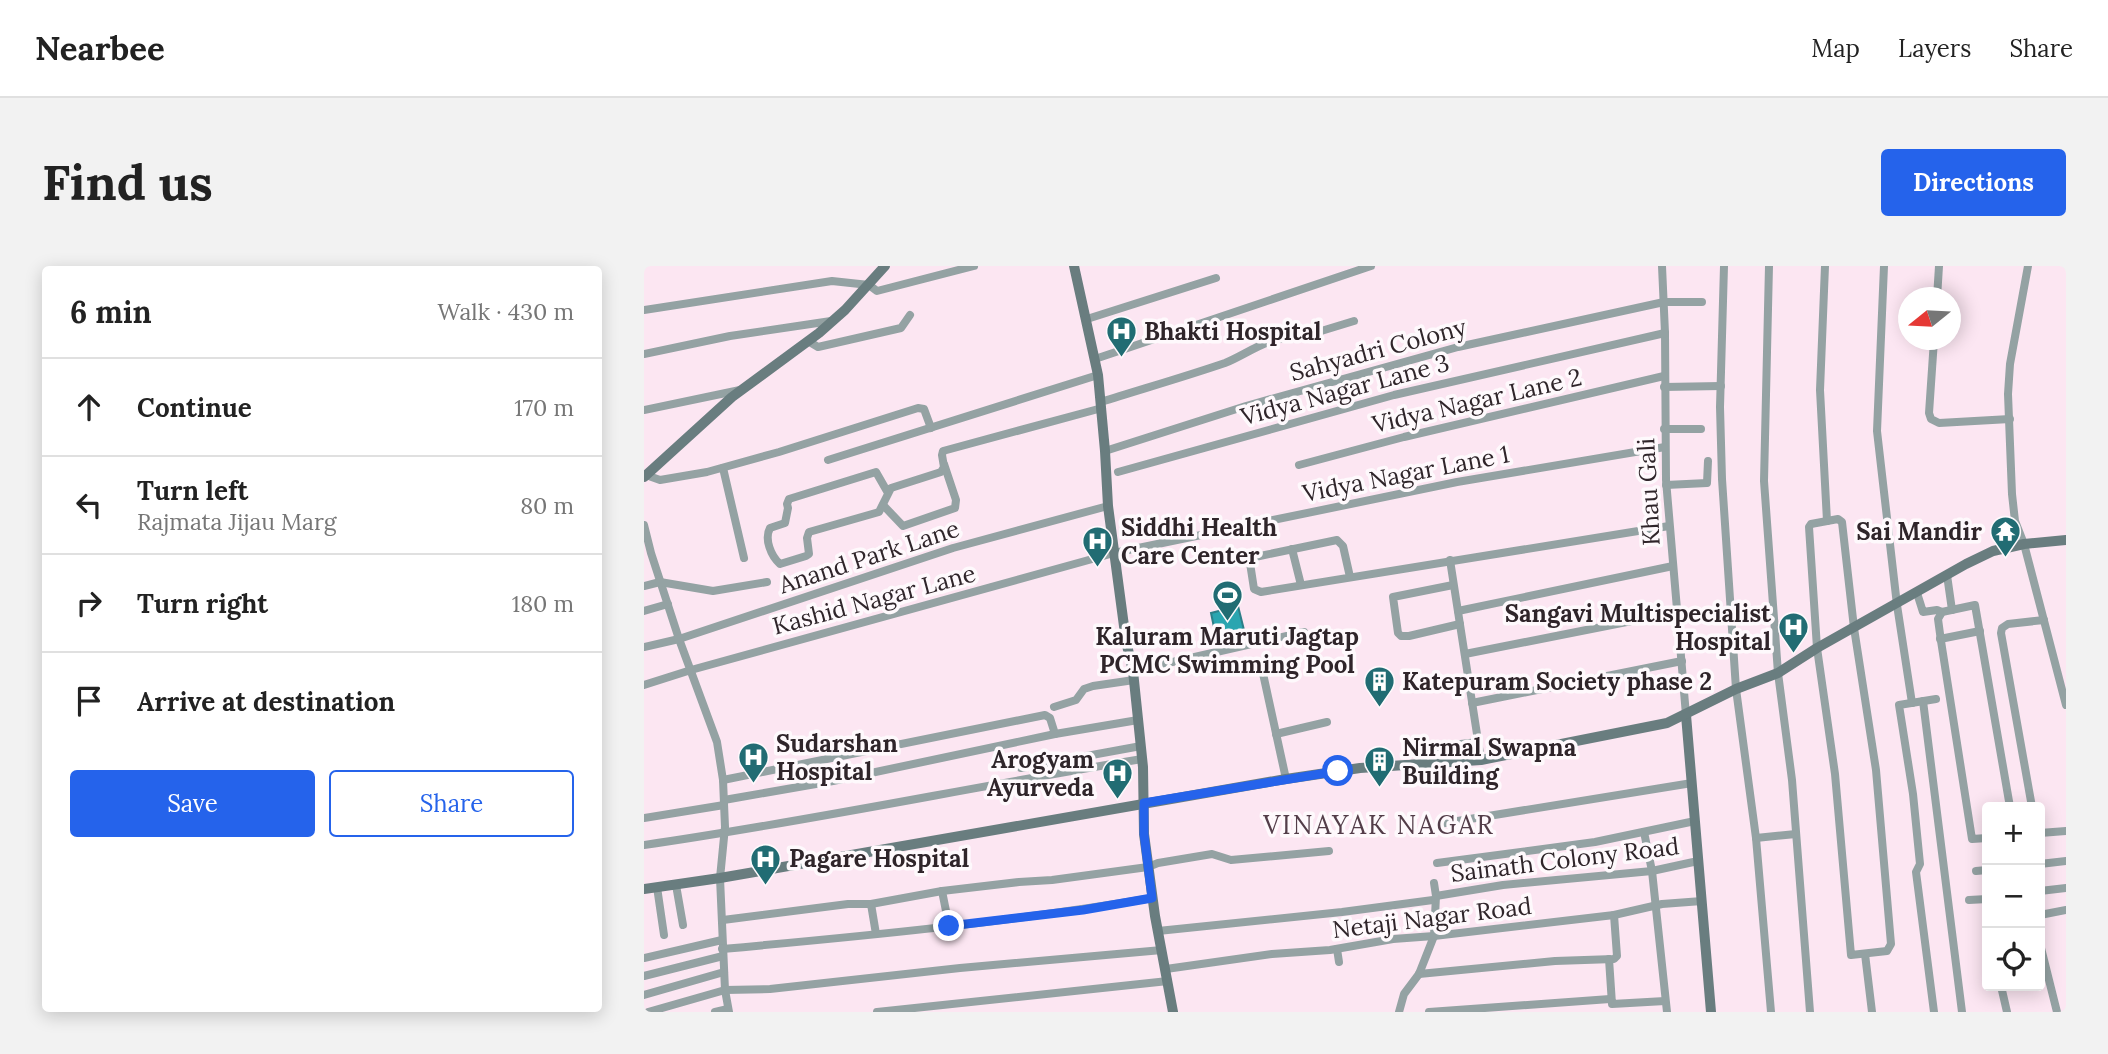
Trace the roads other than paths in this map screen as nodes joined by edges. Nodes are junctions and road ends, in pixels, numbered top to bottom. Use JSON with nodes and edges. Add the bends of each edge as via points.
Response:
{"nodes":[{"id":1,"x":886,"y":266,"type":"edge"},
{"id":2,"x":974,"y":266,"type":"edge"},
{"id":3,"x":1074,"y":266,"type":"edge"},
{"id":4,"x":1371,"y":266,"type":"edge"},
{"id":5,"x":1662,"y":266,"type":"edge"},
{"id":6,"x":1724,"y":266,"type":"edge"},
{"id":7,"x":1769,"y":266,"type":"edge"},
{"id":8,"x":1825,"y":266,"type":"edge"},
{"id":9,"x":1884,"y":266,"type":"edge"},
{"id":10,"x":1939,"y":266,"type":"edge"},
{"id":11,"x":2028,"y":266,"type":"edge"},
{"id":12,"x":1216,"y":278,"type":"dead end"},
{"id":13,"x":869,"y":285,"type":"junction"},
{"id":14,"x":1938,"y":287,"type":"edge"},
{"id":15,"x":1664,"y":302,"type":"junction"},
{"id":16,"x":1703,"y":302,"type":"dead end"},
{"id":17,"x":644,"y":310,"type":"edge"},
{"id":18,"x":909,"y":316,"type":"dead end"},
{"id":19,"x":1087,"y":319,"type":"junction"},
{"id":20,"x":832,"y":321,"type":"junction"},
{"id":21,"x":1354,"y":321,"type":"dead end"},
{"id":22,"x":1665,"y":333,"type":"junction"},
{"id":23,"x":807,"y":341,"type":"junction"},
{"id":24,"x":1933,"y":350,"type":"edge"},
{"id":25,"x":644,"y":354,"type":"edge"},
{"id":26,"x":1095,"y":359,"type":"junction"},
{"id":27,"x":1098,"y":375,"type":"junction"},
{"id":28,"x":1664,"y":376,"type":"junction"},
{"id":29,"x":1721,"y":386,"type":"junction"},
{"id":30,"x":1664,"y":387,"type":"junction"},
{"id":31,"x":743,"y":389,"type":"junction"},
{"id":32,"x":1101,"y":405,"type":"junction"},
{"id":33,"x":644,"y":410,"type":"edge"},
{"id":34,"x":2010,"y":419,"type":"junction"},
{"id":35,"x":930,"y":428,"type":"junction"},
{"id":36,"x":1664,"y":429,"type":"junction"},
{"id":37,"x":1701,"y":429,"type":"dead end"},
{"id":38,"x":1665,"y":447,"type":"junction"},
{"id":39,"x":1105,"y":451,"type":"junction"},
{"id":40,"x":828,"y":460,"type":"dead end"},
{"id":41,"x":1708,"y":461,"type":"dead end"},
{"id":42,"x":944,"y":464,"type":"junction"},
{"id":43,"x":1299,"y":465,"type":"dead end"},
{"id":44,"x":723,"y":468,"type":"junction"},
{"id":45,"x":1118,"y":472,"type":"dead end"},
{"id":46,"x":645,"y":476,"type":"edge"},
{"id":47,"x":1666,"y":485,"type":"junction"},
{"id":48,"x":888,"y":493,"type":"junction"},
{"id":49,"x":883,"y":505,"type":"junction"},
{"id":50,"x":1108,"y":506,"type":"junction"},
{"id":51,"x":1826,"y":521,"type":"junction"},
{"id":52,"x":644,"y":525,"type":"edge"},
{"id":53,"x":1669,"y":526,"type":"junction"},
{"id":54,"x":2066,"y":540,"type":"edge"},
{"id":55,"x":2024,"y":544,"type":"junction"},
{"id":56,"x":1292,"y":549,"type":"junction"},
{"id":57,"x":1114,"y":554,"type":"junction"},
{"id":58,"x":744,"y":558,"type":"dead end"},
{"id":59,"x":1450,"y":560,"type":"junction"},
{"id":60,"x":1673,"y":566,"type":"junction"},
{"id":61,"x":1947,"y":575,"type":"junction"},
{"id":62,"x":1350,"y":577,"type":"junction"},
{"id":63,"x":660,"y":582,"type":"junction"},
{"id":64,"x":766,"y":582,"type":"dead end"},
{"id":65,"x":1301,"y":585,"type":"junction"},
{"id":66,"x":1453,"y":585,"type":"junction"},
{"id":67,"x":644,"y":586,"type":"edge"},
{"id":68,"x":1917,"y":593,"type":"junction"},
{"id":69,"x":668,"y":604,"type":"junction"},
{"id":70,"x":1897,"y":605,"type":"junction"},
{"id":71,"x":1952,"y":610,"type":"junction"},
{"id":72,"x":644,"y":611,"type":"edge"},
{"id":73,"x":1458,"y":611,"type":"junction"},
{"id":74,"x":1677,"y":612,"type":"junction"},
{"id":75,"x":1942,"y":612,"type":"junction"},
{"id":76,"x":2044,"y":620,"type":"junction"},
{"id":77,"x":1460,"y":624,"type":"junction"},
{"id":78,"x":1854,"y":628,"type":"junction"},
{"id":79,"x":1980,"y":631,"type":"junction"},
{"id":80,"x":1304,"y":632,"type":"dead end"},
{"id":81,"x":679,"y":639,"type":"junction"},
{"id":82,"x":1940,"y":639,"type":"junction"},
{"id":83,"x":644,"y":647,"type":"edge"},
{"id":84,"x":1817,"y":648,"type":"junction"},
{"id":85,"x":1465,"y":654,"type":"junction"},
{"id":86,"x":1682,"y":661,"type":"junction"},
{"id":87,"x":1262,"y":669,"type":"dead end"},
{"id":88,"x":691,"y":670,"type":"junction"},
{"id":89,"x":1778,"y":673,"type":"junction"},
{"id":90,"x":1134,"y":675,"type":"junction"},
{"id":91,"x":644,"y":685,"type":"edge"},
{"id":92,"x":1736,"y":689,"type":"junction"},
{"id":93,"x":1936,"y":699,"type":"dead end"},
{"id":94,"x":1923,"y":701,"type":"junction"},
{"id":95,"x":2066,"y":701,"type":"edge"},
{"id":96,"x":1472,"y":703,"type":"junction"},
{"id":97,"x":1912,"y":703,"type":"junction"},
{"id":98,"x":1054,"y":707,"type":"dead end"},
{"id":99,"x":1686,"y":715,"type":"junction"},
{"id":100,"x":1138,"y":720,"type":"junction"},
{"id":101,"x":1327,"y":722,"type":"dead end"},
{"id":102,"x":1055,"y":734,"type":"junction"},
{"id":103,"x":1276,"y":734,"type":"junction"},
{"id":104,"x":1478,"y":742,"type":"junction"},
{"id":105,"x":1141,"y":746,"type":"junction"},
{"id":106,"x":1426,"y":748,"type":"dead end"},
{"id":107,"x":1142,"y":759,"type":"junction"},
{"id":108,"x":1481,"y":760,"type":"junction"},
{"id":109,"x":1021,"y":768,"type":"dead end"},
{"id":110,"x":1286,"y":779,"type":"junction"},
{"id":111,"x":723,"y":780,"type":"junction"},
{"id":112,"x":1692,"y":783,"type":"junction"},
{"id":113,"x":724,"y":802,"type":"junction"},
{"id":114,"x":2009,"y":802,"type":"edge"},
{"id":115,"x":2031,"y":802,"type":"edge"},
{"id":116,"x":1144,"y":803,"type":"junction"},
{"id":117,"x":644,"y":818,"type":"edge"},
{"id":118,"x":1695,"y":821,"type":"junction"},
{"id":119,"x":1439,"y":824,"type":"dead end"},
{"id":120,"x":2066,"y":831,"type":"edge"},
{"id":121,"x":1644,"y":832,"type":"junction"},
{"id":122,"x":2045,"y":833,"type":"edge"},
{"id":123,"x":724,"y":834,"type":"junction"},
{"id":124,"x":1796,"y":834,"type":"junction"},
{"id":125,"x":1756,"y":838,"type":"junction"},
{"id":126,"x":1982,"y":838,"type":"edge"},
{"id":127,"x":644,"y":845,"type":"edge"},
{"id":128,"x":1329,"y":852,"type":"dead end"},
{"id":129,"x":1698,"y":861,"type":"junction"},
{"id":130,"x":2066,"y":861,"type":"edge"},
{"id":131,"x":1437,"y":863,"type":"dead end"},
{"id":132,"x":2045,"y":863,"type":"edge"},
{"id":133,"x":1148,"y":867,"type":"junction"},
{"id":134,"x":1982,"y":870,"type":"edge"},
{"id":135,"x":1652,"y":871,"type":"junction"},
{"id":136,"x":1976,"y":871,"type":"dead end"},
{"id":137,"x":720,"y":878,"type":"junction"},
{"id":138,"x":1434,"y":883,"type":"dead end"},
{"id":139,"x":676,"y":885,"type":"junction"},
{"id":140,"x":657,"y":887,"type":"junction"},
{"id":141,"x":2066,"y":888,"type":"edge"},
{"id":142,"x":644,"y":889,"type":"edge"},
{"id":143,"x":2045,"y":890,"type":"edge"},
{"id":144,"x":942,"y":891,"type":"junction"},
{"id":145,"x":1152,"y":898,"type":"junction"},
{"id":146,"x":1435,"y":898,"type":"junction"},
{"id":147,"x":1982,"y":899,"type":"edge"},
{"id":148,"x":1969,"y":900,"type":"dead end"},
{"id":149,"x":1702,"y":901,"type":"junction"},
{"id":150,"x":872,"y":904,"type":"junction"},
{"id":151,"x":1655,"y":905,"type":"junction"},
{"id":152,"x":2066,"y":910,"type":"edge"},
{"id":153,"x":2045,"y":914,"type":"edge"},
{"id":154,"x":1614,"y":915,"type":"junction"},
{"id":155,"x":723,"y":920,"type":"junction"},
{"id":156,"x":683,"y":925,"type":"dead end"},
{"id":157,"x":949,"y":926,"type":"junction"},
{"id":158,"x":1158,"y":931,"type":"junction"},
{"id":159,"x":876,"y":934,"type":"junction"},
{"id":160,"x":664,"y":935,"type":"dead end"},
{"id":161,"x":1434,"y":936,"type":"junction"},
{"id":162,"x":722,"y":948,"type":"junction"},
{"id":163,"x":1337,"y":949,"type":"junction"},
{"id":164,"x":1162,"y":950,"type":"junction"},
{"id":165,"x":1865,"y":954,"type":"junction"},
{"id":166,"x":644,"y":958,"type":"edge"},
{"id":167,"x":1609,"y":959,"type":"junction"},
{"id":168,"x":1339,"y":962,"type":"dead end"},
{"id":169,"x":2045,"y":964,"type":"edge"},
{"id":170,"x":723,"y":972,"type":"junction"},
{"id":171,"x":1419,"y":974,"type":"junction"},
{"id":172,"x":1167,"y":975,"type":"junction"},
{"id":173,"x":644,"y":976,"type":"edge"},
{"id":174,"x":724,"y":990,"type":"junction"},
{"id":175,"x":2002,"y":991,"type":"edge"},
{"id":176,"x":644,"y":995,"type":"edge"},
{"id":177,"x":1610,"y":999,"type":"junction"},
{"id":178,"x":1665,"y":1001,"type":"junction"},
{"id":179,"x":729,"y":1010,"type":"edge"},
{"id":180,"x":648,"y":1012,"type":"edge"},
{"id":181,"x":715,"y":1012,"type":"edge"},
{"id":182,"x":877,"y":1012,"type":"edge"},
{"id":183,"x":1173,"y":1012,"type":"edge"},
{"id":184,"x":1399,"y":1012,"type":"edge"},
{"id":185,"x":1429,"y":1012,"type":"edge"},
{"id":186,"x":1667,"y":1012,"type":"edge"},
{"id":187,"x":1711,"y":1012,"type":"edge"},
{"id":188,"x":1771,"y":1012,"type":"edge"},
{"id":189,"x":1810,"y":1012,"type":"edge"},
{"id":190,"x":1871,"y":1012,"type":"edge"},
{"id":191,"x":1934,"y":1012,"type":"edge"},
{"id":192,"x":1962,"y":1012,"type":"edge"},
{"id":193,"x":2007,"y":1012,"type":"edge"},
{"id":194,"x":2057,"y":1012,"type":"edge"}],
"edges":[{"from":1,"to":13,"type":"street"},
{"from":2,"to":13,"type":"street","via":[[877,291]]},
{"from":3,"to":19,"type":"street"},
{"from":4,"to":26,"type":"street"},
{"from":5,"to":15,"type":"street","name":"Khau Gali"},
{"from":6,"to":29,"type":"street"},
{"from":7,"to":89,"type":"street","via":[[1764,481]]},
{"from":8,"to":51,"type":"street","via":[[1820,390]]},
{"from":9,"to":70,"type":"street","via":[[1877,431]]},
{"from":10,"to":14,"type":"street"},
{"from":11,"to":34,"type":"street","via":[[2010,363]]},
{"from":12,"to":19,"type":"street"},
{"from":13,"to":17,"type":"street","via":[[832,281]]},
{"from":13,"to":20,"type":"street"},
{"from":15,"to":16,"type":"street","name":"Sahyadri Colony"},
{"from":15,"to":22,"type":"street","name":"Khau Gali"},
{"from":15,"to":39,"type":"street","name":"Sahyadri Colony","via":[[1458,346]]},
{"from":18,"to":23,"type":"street","via":[[901,328],[818,347]]},
{"from":19,"to":26,"type":"street"},
{"from":20,"to":23,"type":"street"},
{"from":20,"to":25,"type":"street"},
{"from":21,"to":32,"type":"street","via":[[1264,344],[1224,363]]},
{"from":22,"to":28,"type":"street","name":"Khau Gali"},
{"from":22,"to":45,"type":"street","name":"Vidya Nagar Lane 3","via":[[1382,398]]},
{"from":23,"to":31,"type":"street"},
{"from":24,"to":34,"type":"street","via":[[1931,419],[1939,423]]},
{"from":26,"to":27,"type":"street"},
{"from":27,"to":32,"type":"street"},
{"from":27,"to":35,"type":"street"},
{"from":28,"to":30,"type":"street","name":"Khau Gali"},
{"from":28,"to":43,"type":"street","name":"Vidya Nagar Lane 2"},
{"from":29,"to":30,"type":"street"},
{"from":29,"to":92,"type":"street"},
{"from":30,"to":36,"type":"street","name":"Khau Gali"},
{"from":31,"to":33,"type":"street"},
{"from":31,"to":46,"type":"street"},
{"from":32,"to":39,"type":"street"},
{"from":32,"to":42,"type":"street","via":[[943,451]]},
{"from":34,"to":55,"type":"street","via":[[2015,521]]},
{"from":35,"to":40,"type":"street"},
{"from":35,"to":44,"type":"street","via":[[924,409],[918,408]]},
{"from":36,"to":37,"type":"street"},
{"from":36,"to":38,"type":"street","name":"Khau Gali"},
{"from":38,"to":47,"type":"street","name":"Khau Gali"},
{"from":38,"to":57,"type":"street","name":"Vidya Nagar Lane 1","via":[[1457,482]]},
{"from":39,"to":50,"type":"street"},
{"from":41,"to":47,"type":"street","via":[[1707,484]]},
{"from":42,"to":48,"type":"street","via":[[941,472],[891,488]]},
{"from":42,"to":49,"type":"street","via":[[956,508],[903,526]]},
{"from":44,"to":46,"type":"street","via":[[660,480]]},
{"from":44,"to":58,"type":"street"},
{"from":47,"to":53,"type":"street","name":"Khau Gali"},
{"from":48,"to":49,"type":"street"},
{"from":48,"to":49,"type":"street","via":[[876,472],[789,499],[785,523],[767,532],[774,558],[780,564],[809,554],[809,532],[879,512]]},
{"from":50,"to":57,"type":"street"},
{"from":50,"to":81,"type":"street","name":"Anand Park Lane","via":[[953,548]]},
{"from":51,"to":78,"type":"street","via":[[1842,522]]},
{"from":51,"to":84,"type":"street","via":[[1809,527]]},
{"from":52,"to":63,"type":"street"},
{"from":53,"to":59,"type":"street"},
{"from":53,"to":60,"type":"street","name":"Khau Gali"},
{"from":54,"to":55,"type":"street"},
{"from":55,"to":61,"type":"street","via":[[1993,551]]},
{"from":55,"to":76,"type":"street"},
{"from":56,"to":62,"type":"street","via":[[1338,540]]},
{"from":56,"to":65,"type":"street"},
{"from":56,"to":65,"type":"street","via":[[1252,559],[1252,584],[1257,592]]},
{"from":57,"to":88,"type":"street","name":"Kashid Nagar Lane"},
{"from":57,"to":90,"type":"street"},
{"from":59,"to":62,"type":"street"},
{"from":59,"to":66,"type":"street"},
{"from":60,"to":73,"type":"street"},
{"from":60,"to":74,"type":"street","name":"Khau Gali"},
{"from":61,"to":68,"type":"street"},
{"from":61,"to":71,"type":"street"},
{"from":62,"to":65,"type":"street"},
{"from":63,"to":64,"type":"street","via":[[713,591]]},
{"from":63,"to":67,"type":"street"},
{"from":63,"to":69,"type":"street"},
{"from":66,"to":73,"type":"street"},
{"from":66,"to":77,"type":"street","via":[[1397,595],[1392,600],[1401,636]]},
{"from":68,"to":70,"type":"street"},
{"from":68,"to":75,"type":"street","via":[[1923,612]]},
{"from":69,"to":72,"type":"street"},
{"from":69,"to":81,"type":"street"},
{"from":70,"to":78,"type":"street"},
{"from":70,"to":97,"type":"street"},
{"from":71,"to":75,"type":"street"},
{"from":71,"to":79,"type":"street","via":[[1976,605]]},
{"from":73,"to":77,"type":"street"},
{"from":74,"to":85,"type":"street"},
{"from":74,"to":86,"type":"street","name":"Khau Gali"},
{"from":75,"to":82,"type":"street"},
{"from":76,"to":95,"type":"street"},
{"from":76,"to":115,"type":"street","via":[[2008,624],[2001,633]]},
{"from":77,"to":85,"type":"street"},
{"from":78,"to":84,"type":"street"},
{"from":78,"to":165,"type":"street","via":[[1876,770],[1891,944],[1886,951]]},
{"from":79,"to":82,"type":"street"},
{"from":79,"to":114,"type":"street"},
{"from":80,"to":90,"type":"street"},
{"from":81,"to":83,"type":"street","name":"Anand Park Lane"},
{"from":81,"to":88,"type":"street"},
{"from":82,"to":126,"type":"street","via":[[1972,839]]},
{"from":84,"to":89,"type":"street"},
{"from":84,"to":165,"type":"street","via":[[1835,774],[1851,955]]},
{"from":85,"to":96,"type":"street"},
{"from":86,"to":96,"type":"street"},
{"from":86,"to":99,"type":"street","name":"Khau Gali"},
{"from":87,"to":103,"type":"street"},
{"from":88,"to":91,"type":"street","name":"Kashid Nagar Lane"},
{"from":88,"to":111,"type":"street","via":[[717,742]]},
{"from":89,"to":92,"type":"street"},
{"from":89,"to":124,"type":"street"},
{"from":90,"to":98,"type":"street","via":[[1084,689],[1076,701]]},
{"from":90,"to":100,"type":"street"},
{"from":92,"to":99,"type":"street"},
{"from":92,"to":125,"type":"street"},
{"from":93,"to":94,"type":"street"},
{"from":94,"to":97,"type":"street"},
{"from":94,"to":192,"type":"street"},
{"from":96,"to":104,"type":"street"},
{"from":97,"to":191,"type":"street","via":[[1899,705],[1913,794],[1920,864],[1916,872]]},
{"from":99,"to":108,"type":"street","via":[[1630,732]]},
{"from":99,"to":112,"type":"street"},
{"from":100,"to":102,"type":"street"},
{"from":100,"to":105,"type":"street"},
{"from":101,"to":103,"type":"street"},
{"from":102,"to":111,"type":"street","via":[[1045,715]]},
{"from":102,"to":113,"type":"street"},
{"from":103,"to":110,"type":"street"},
{"from":104,"to":106,"type":"street"},
{"from":104,"to":108,"type":"street"},
{"from":105,"to":107,"type":"street"},
{"from":105,"to":109,"type":"street"},
{"from":107,"to":116,"type":"street"},
{"from":107,"to":123,"type":"street"},
{"from":108,"to":110,"type":"street","via":[[1360,768]]},
{"from":110,"to":116,"type":"street"},
{"from":111,"to":113,"type":"street"},
{"from":112,"to":118,"type":"street"},
{"from":112,"to":119,"type":"street"},
{"from":113,"to":117,"type":"street"},
{"from":113,"to":123,"type":"street"},
{"from":116,"to":133,"type":"street"},
{"from":116,"to":137,"type":"street"},
{"from":118,"to":121,"type":"street"},
{"from":118,"to":129,"type":"street"},
{"from":120,"to":122,"type":"street"},
{"from":121,"to":131,"type":"street"},
{"from":121,"to":135,"type":"street"},
{"from":123,"to":127,"type":"street"},
{"from":123,"to":137,"type":"street"},
{"from":124,"to":125,"type":"street"},
{"from":124,"to":189,"type":"street"},
{"from":125,"to":188,"type":"street"},
{"from":128,"to":133,"type":"street","via":[[1231,860],[1212,853]]},
{"from":129,"to":135,"type":"street","name":"Sainath Colony Road"},
{"from":129,"to":149,"type":"street"},
{"from":130,"to":132,"type":"street"},
{"from":133,"to":144,"type":"street"},
{"from":133,"to":145,"type":"street"},
{"from":134,"to":136,"type":"street"},
{"from":135,"to":146,"type":"street","name":"Sainath Colony Road","via":[[1503,885]]},
{"from":135,"to":151,"type":"street"},
{"from":137,"to":139,"type":"street"},
{"from":137,"to":155,"type":"street"},
{"from":138,"to":146,"type":"street"},
{"from":139,"to":140,"type":"street"},
{"from":139,"to":156,"type":"street"},
{"from":140,"to":142,"type":"street"},
{"from":140,"to":160,"type":"street"},
{"from":141,"to":143,"type":"street"},
{"from":144,"to":150,"type":"street"},
{"from":144,"to":157,"type":"street"},
{"from":145,"to":157,"type":"street"},
{"from":145,"to":158,"type":"street"},
{"from":146,"to":158,"type":"street","name":"Sainath Colony Road"},
{"from":146,"to":161,"type":"street"},
{"from":147,"to":148,"type":"street"},
{"from":149,"to":151,"type":"street","name":"Netaji Nagar Road"},
{"from":149,"to":187,"type":"street"},
{"from":150,"to":155,"type":"street"},
{"from":150,"to":159,"type":"street"},
{"from":151,"to":154,"type":"street","name":"Netaji Nagar Road"},
{"from":151,"to":178,"type":"street"},
{"from":152,"to":153,"type":"street"},
{"from":154,"to":161,"type":"street","name":"Netaji Nagar Road"},
{"from":154,"to":167,"type":"street","via":[[1617,956]]},
{"from":155,"to":162,"type":"street"},
{"from":157,"to":159,"type":"street"},
{"from":158,"to":164,"type":"street"},
{"from":159,"to":162,"type":"street"},
{"from":161,"to":163,"type":"street","name":"Netaji Nagar Road"},
{"from":161,"to":171,"type":"street"},
{"from":162,"to":166,"type":"street"},
{"from":162,"to":170,"type":"street"},
{"from":162,"to":173,"type":"street"},
{"from":163,"to":168,"type":"street"},
{"from":163,"to":172,"type":"street","name":"Netaji Nagar Road","via":[[1272,954]]},
{"from":164,"to":172,"type":"street"},
{"from":164,"to":174,"type":"street"},
{"from":165,"to":190,"type":"street"},
{"from":167,"to":171,"type":"street"},
{"from":167,"to":177,"type":"street"},
{"from":169,"to":194,"type":"street"},
{"from":170,"to":174,"type":"street"},
{"from":170,"to":176,"type":"street"},
{"from":171,"to":184,"type":"street","via":[[1404,994]]},
{"from":172,"to":182,"type":"street","name":"Netaji Nagar Road"},
{"from":172,"to":183,"type":"street"},
{"from":174,"to":179,"type":"street"},
{"from":174,"to":180,"type":"street"},
{"from":175,"to":193,"type":"street"},
{"from":177,"to":178,"type":"street","via":[[1612,1003]]},
{"from":177,"to":185,"type":"street"},
{"from":178,"to":186,"type":"street"},
{"from":179,"to":181,"type":"street"}]}
